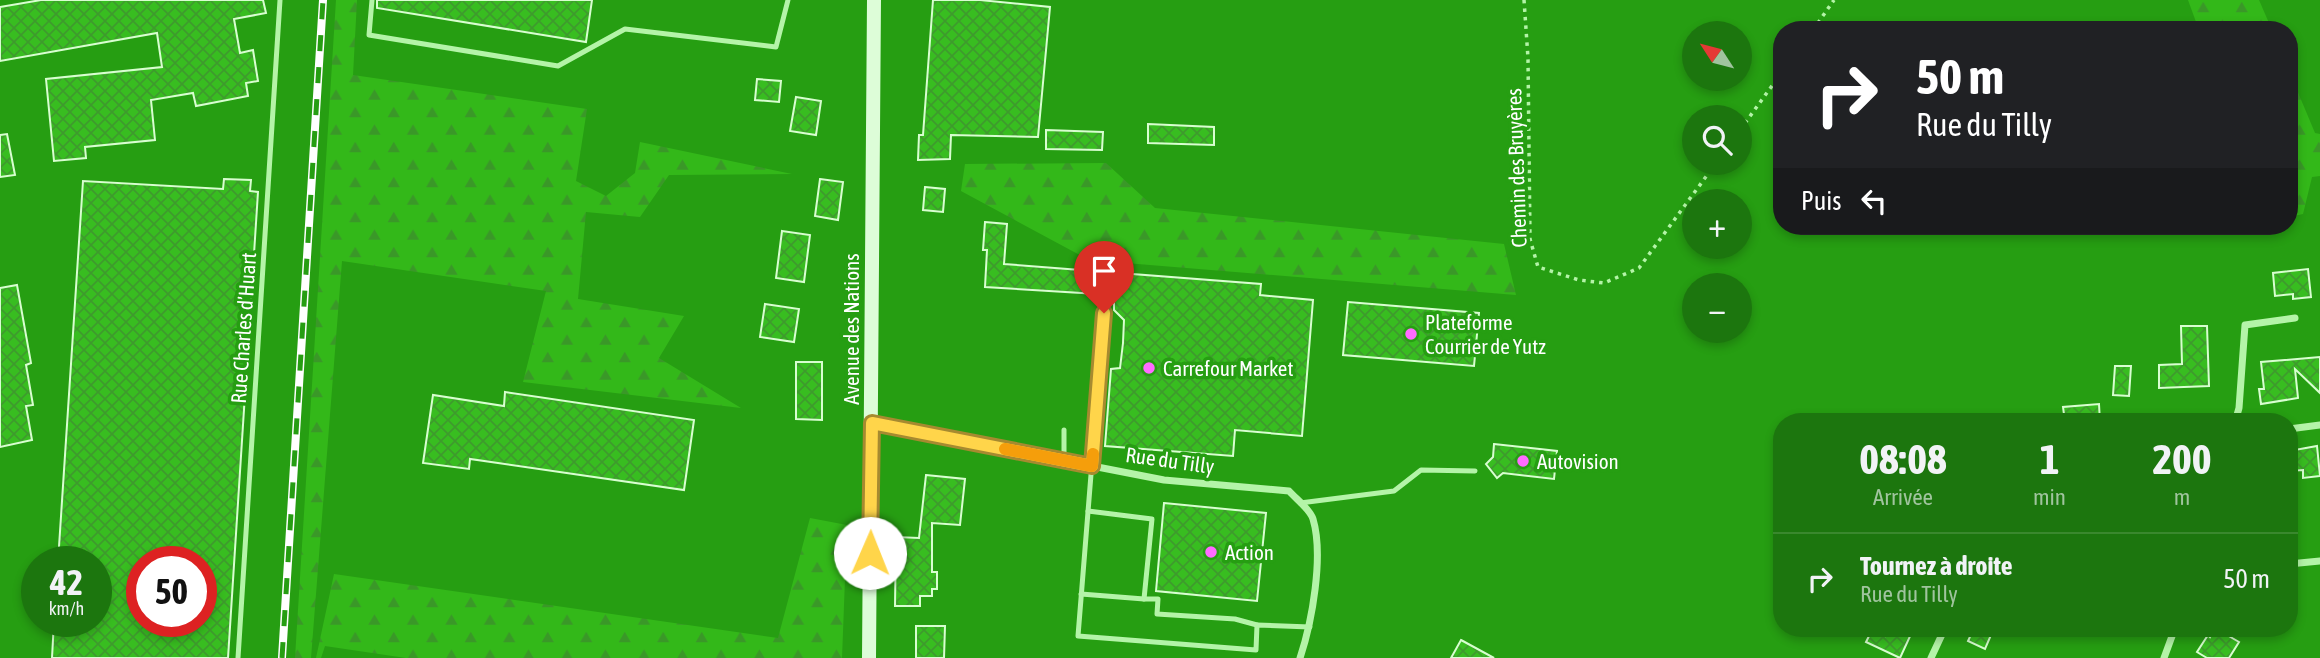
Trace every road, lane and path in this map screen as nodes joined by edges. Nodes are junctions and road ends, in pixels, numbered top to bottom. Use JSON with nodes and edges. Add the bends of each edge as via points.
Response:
{"nodes":[{"id":1,"x":280,"y":0,"type":"edge"},
{"id":2,"x":372,"y":0,"type":"edge"},
{"id":3,"x":788,"y":0,"type":"edge"},
{"id":4,"x":874,"y":0,"type":"edge"},
{"id":5,"x":1524,"y":0,"type":"edge"},
{"id":6,"x":1834,"y":0,"type":"edge"},
{"id":7,"x":1819,"y":21,"type":"edge"},
{"id":8,"x":1773,"y":84,"type":"edge"},
{"id":9,"x":1752,"y":113,"type":"edge"},
{"id":10,"x":1707,"y":175,"type":"edge"},
{"id":11,"x":1104,"y":313,"type":"dead end"},
{"id":12,"x":2295,"y":318,"type":"dead end"},
{"id":13,"x":2238,"y":413,"type":"edge"},
{"id":14,"x":872,"y":423,"type":"junction"},
{"id":15,"x":2320,"y":425,"type":"edge"},
{"id":16,"x":2298,"y":428,"type":"edge"},
{"id":17,"x":1064,"y":430,"type":"dead end"},
{"id":18,"x":1064,"y":461,"type":"junction"},
{"id":19,"x":1092,"y":466,"type":"junction"},
{"id":20,"x":1475,"y":471,"type":"dead end"},
{"id":21,"x":1300,"y":503,"type":"junction"},
{"id":22,"x":1088,"y":511,"type":"junction"},
{"id":23,"x":2320,"y":561,"type":"edge"},
{"id":24,"x":2298,"y":563,"type":"edge"},
{"id":25,"x":1081,"y":594,"type":"junction"},
{"id":26,"x":1144,"y":599,"type":"junction"},
{"id":27,"x":1257,"y":625,"type":"junction"},
{"id":28,"x":1310,"y":626,"type":"junction"},
{"id":29,"x":1941,"y":637,"type":"edge"},
{"id":30,"x":2172,"y":637,"type":"edge"},
{"id":31,"x":238,"y":658,"type":"edge"},
{"id":32,"x":869,"y":658,"type":"edge"},
{"id":33,"x":1300,"y":658,"type":"edge"},
{"id":34,"x":1931,"y":658,"type":"edge"},
{"id":35,"x":2164,"y":658,"type":"edge"}],
"edges":[{"from":1,"to":31,"type":"lane","name":"Rue Charles d’Huart"},
{"from":2,"to":3,"type":"lane","via":[[369,35],[558,66],[625,29],[776,47]]},
{"from":4,"to":14,"type":"main road","name":"Avenue des Nations"},
{"from":5,"to":10,"type":"path","name":"Chemin des Bruyères","via":[[1530,239],[1538,267],[1604,283],[1639,268]]},
{"from":6,"to":7,"type":"path"},
{"from":8,"to":9,"type":"path"},
{"from":11,"to":19,"type":"lane"},
{"from":12,"to":13,"type":"street","via":[[2245,325]]},
{"from":14,"to":18,"type":"street","name":"Rue du Tilly"},
{"from":14,"to":32,"type":"main road","name":"Avenue des Nations"},
{"from":15,"to":16,"type":"street"},
{"from":17,"to":18,"type":"lane"},
{"from":18,"to":19,"type":"street","name":"Rue du Tilly"},
{"from":19,"to":21,"type":"street","name":"Rue du Tilly","via":[[1164,480],[1289,491]]},
{"from":19,"to":22,"type":"lane"},
{"from":20,"to":21,"type":"lane","via":[[1421,470],[1394,491]]},
{"from":21,"to":28,"type":"street","via":[[1312,517],[1318,552]]},
{"from":22,"to":25,"type":"lane"},
{"from":22,"to":26,"type":"lane","via":[[1152,519]]},
{"from":23,"to":24,"type":"street"},
{"from":25,"to":26,"type":"lane"},
{"from":25,"to":27,"type":"lane","via":[[1078,636],[1256,650]]},
{"from":26,"to":27,"type":"lane","via":[[1158,599],[1157,614]]},
{"from":27,"to":28,"type":"lane"},
{"from":28,"to":33,"type":"street"},
{"from":29,"to":34,"type":"street"},
{"from":30,"to":35,"type":"street"}]}
